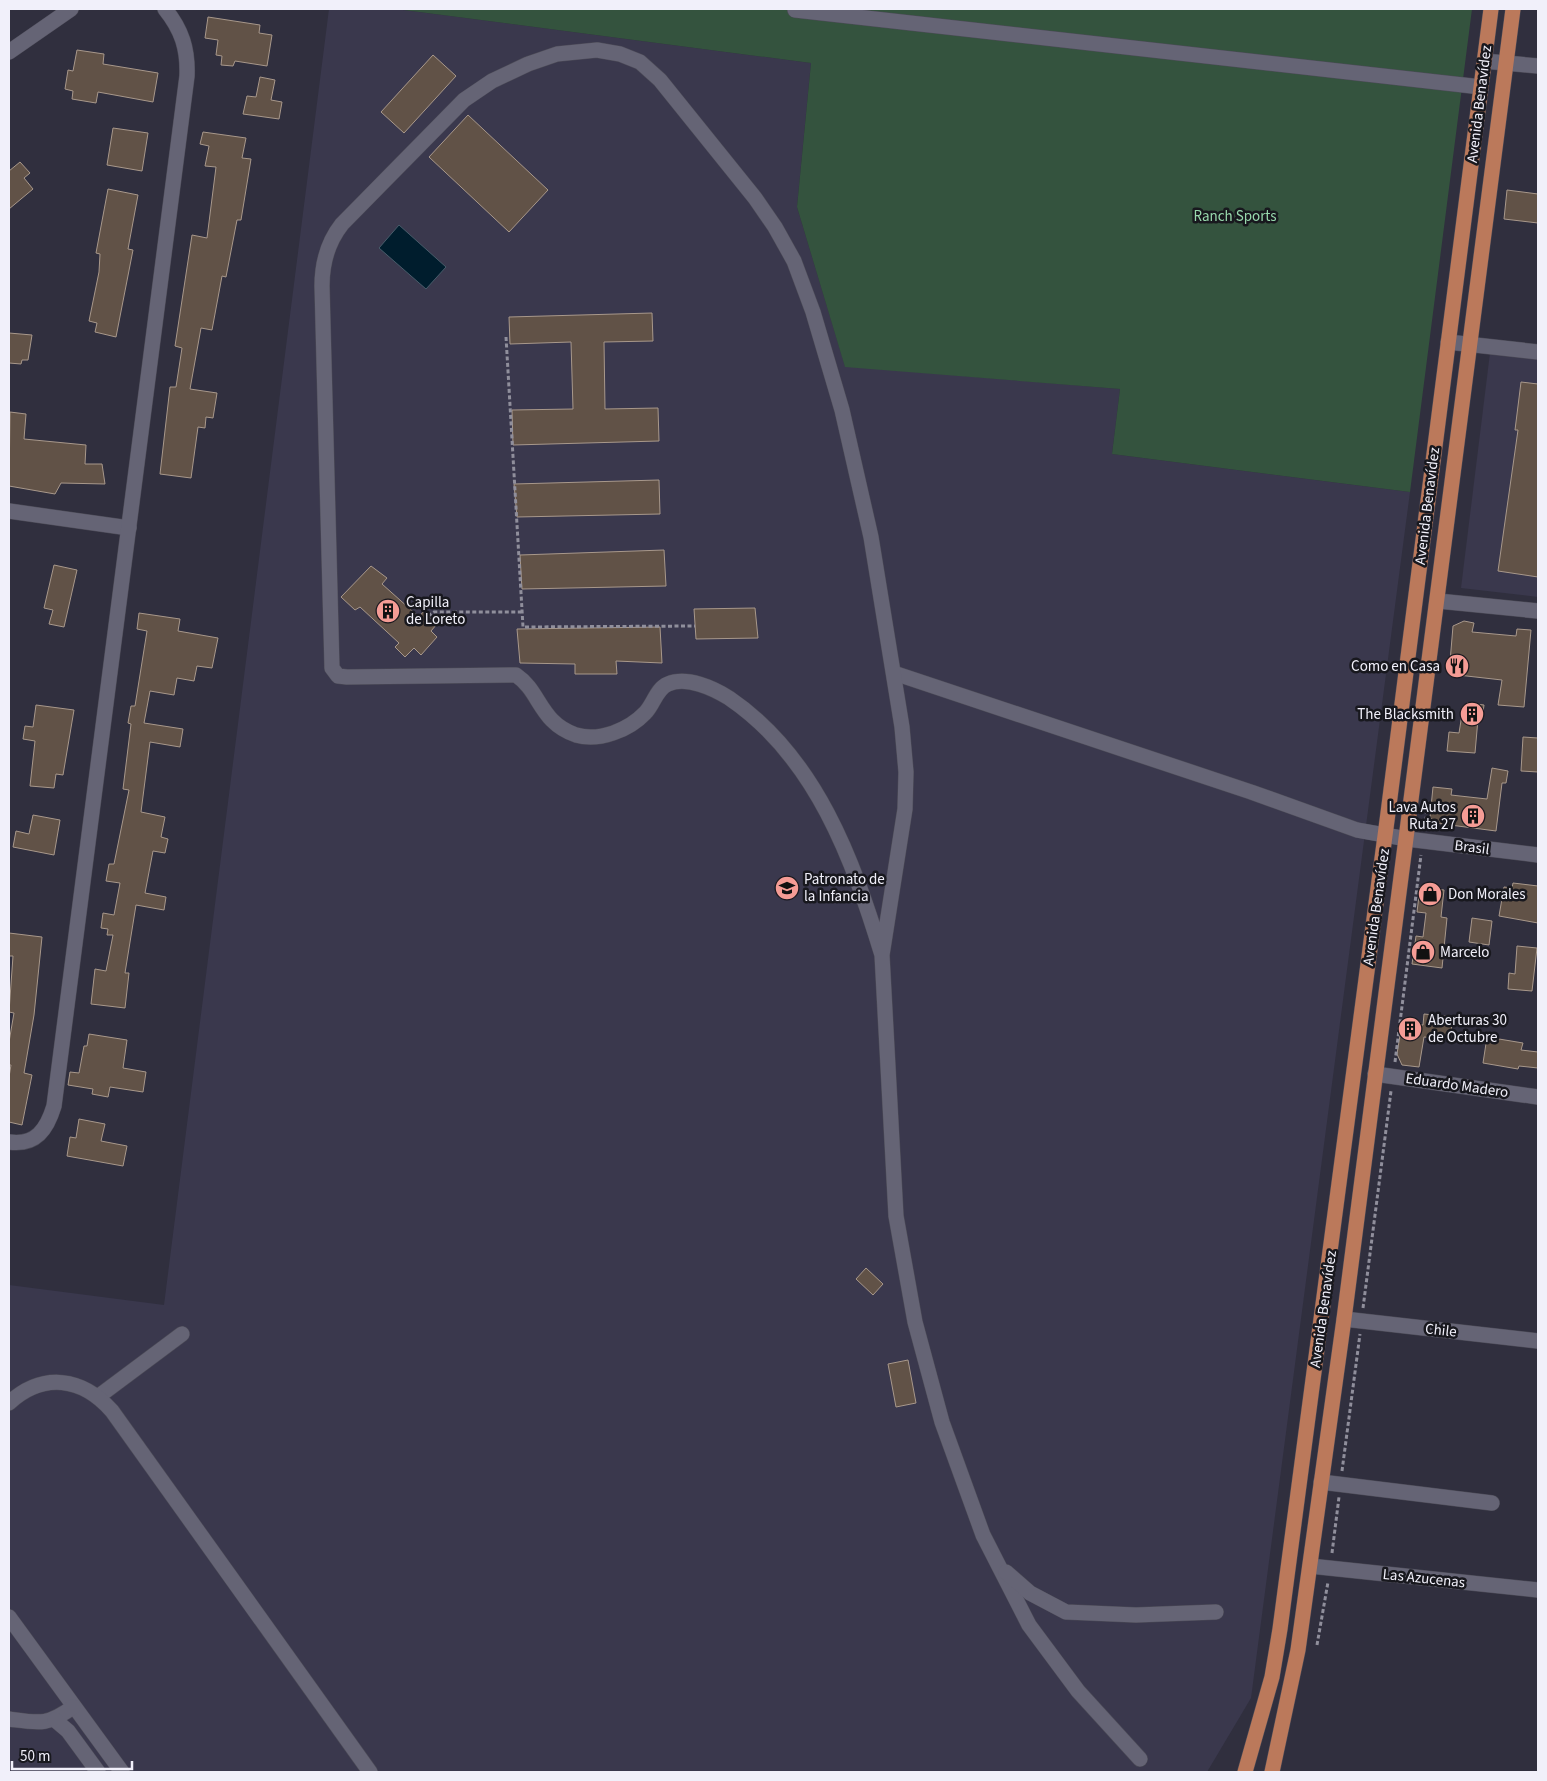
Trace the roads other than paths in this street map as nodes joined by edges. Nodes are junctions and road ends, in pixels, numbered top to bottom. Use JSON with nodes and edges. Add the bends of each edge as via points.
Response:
{"nodes":[{"id":1,"x":71,"y":9,"type":"edge"},
{"id":2,"x":165,"y":9,"type":"edge"},
{"id":3,"x":1491,"y":9,"type":"edge"},
{"id":4,"x":1513,"y":9,"type":"edge"},
{"id":5,"x":795,"y":10,"type":"edge"},
{"id":6,"x":9,"y":52,"type":"edge"},
{"id":7,"x":1484,"y":61,"type":"junction"},
{"id":8,"x":1506,"y":63,"type":"junction"},
{"id":9,"x":1538,"y":66,"type":"edge"},
{"id":10,"x":1481,"y":87,"type":"junction"},
{"id":11,"x":1448,"y":342,"type":"junction"},
{"id":12,"x":1470,"y":344,"type":"junction"},
{"id":13,"x":1538,"y":352,"type":"edge"},
{"id":14,"x":9,"y":512,"type":"edge"},
{"id":15,"x":129,"y":528,"type":"junction"},
{"id":16,"x":1438,"y":601,"type":"junction"},
{"id":17,"x":1538,"y":612,"type":"edge"},
{"id":18,"x":894,"y":673,"type":"junction"},
{"id":19,"x":1385,"y":835,"type":"junction"},
{"id":20,"x":1407,"y":839,"type":"junction"},
{"id":21,"x":1538,"y":855,"type":"edge"},
{"id":22,"x":882,"y":956,"type":"junction"},
{"id":23,"x":1375,"y":1074,"type":"junction"},
{"id":24,"x":1538,"y":1096,"type":"edge"},
{"id":25,"x":9,"y":1142,"type":"edge"},
{"id":26,"x":1344,"y":1319,"type":"junction"},
{"id":27,"x":182,"y":1334,"type":"dead end"},
{"id":28,"x":1538,"y":1340,"type":"edge"},
{"id":29,"x":99,"y":1396,"type":"junction"},
{"id":30,"x":9,"y":1403,"type":"edge"},
{"id":31,"x":1321,"y":1482,"type":"junction"},
{"id":32,"x":1492,"y":1503,"type":"dead end"},
{"id":33,"x":995,"y":1560,"type":"junction"},
{"id":34,"x":1310,"y":1566,"type":"junction"},
{"id":35,"x":1538,"y":1590,"type":"edge"},
{"id":36,"x":1216,"y":1612,"type":"dead end"},
{"id":37,"x":9,"y":1617,"type":"edge"},
{"id":38,"x":73,"y":1708,"type":"junction"},
{"id":39,"x":9,"y":1720,"type":"edge"},
{"id":40,"x":55,"y":1720,"type":"junction"},
{"id":41,"x":113,"y":1759,"type":"junction"},
{"id":42,"x":1140,"y":1759,"type":"dead end"},
{"id":43,"x":97,"y":1772,"type":"edge"},
{"id":44,"x":122,"y":1772,"type":"edge"},
{"id":45,"x":370,"y":1772,"type":"edge"},
{"id":46,"x":1245,"y":1772,"type":"edge"},
{"id":47,"x":1272,"y":1772,"type":"edge"}],
"edges":[{"from":1,"to":6,"type":"street"},
{"from":2,"to":15,"type":"street","via":[[186,46],[187,76]]},
{"from":3,"to":7,"type":"main road","name":"Avenida Benavídez"},
{"from":4,"to":8,"type":"main road","name":"Avenida Benavídez"},
{"from":5,"to":10,"type":"street"},
{"from":7,"to":8,"type":"street"},
{"from":7,"to":10,"type":"main road","name":"Avenida Benavídez"},
{"from":8,"to":9,"type":"street"},
{"from":8,"to":12,"type":"main road","name":"Avenida Benavídez"},
{"from":10,"to":11,"type":"main road","name":"Avenida Benavídez"},
{"from":11,"to":12,"type":"street"},
{"from":11,"to":19,"type":"main road","name":"Avenida Benavídez"},
{"from":12,"to":13,"type":"street"},
{"from":12,"to":16,"type":"main road","name":"Avenida Benavídez"},
{"from":14,"to":15,"type":"street"},
{"from":15,"to":25,"type":"street","via":[[54,1106],[42,1134],[32,1140]]},
{"from":16,"to":17,"type":"street"},
{"from":16,"to":20,"type":"main road","name":"Avenida Benavídez"},
{"from":18,"to":19,"type":"street","name":"Brasil","via":[[1357,830]]},
{"from":18,"to":22,"type":"street","via":[[906,772],[905,809]]},
{"from":18,"to":22,"type":"street","via":[[871,537],[842,410],[794,261],[756,198],[660,80],[640,62],[620,54],[598,50],[557,54],[492,81],[464,100],[342,224],[333,236],[322,269],[332,668],[338,676],[347,677],[516,675],[555,723],[576,734],[593,738],[616,732],[630,724],[645,713],[658,693],[669,684],[689,682],[716,690],[756,720],[801,770],[820,798],[865,899]]},
{"from":19,"to":20,"type":"street","name":"Brasil"},
{"from":19,"to":46,"type":"main road","name":"Avenida Benavídez","via":[[1280,1629],[1272,1677]]},
{"from":20,"to":21,"type":"street","name":"Brasil"},
{"from":20,"to":23,"type":"main road","name":"Avenida Benavídez"},
{"from":22,"to":33,"type":"street","via":[[896,1216],[915,1322],[942,1422],[983,1536]]},
{"from":23,"to":24,"type":"street","name":"Eduardo Madero"},
{"from":23,"to":26,"type":"main road","name":"Avenida Benavídez"},
{"from":26,"to":28,"type":"street","name":"Chile"},
{"from":26,"to":31,"type":"main road","name":"Avenida Benavídez"},
{"from":27,"to":29,"type":"street"},
{"from":29,"to":30,"type":"street","via":[[65,1382],[44,1383],[20,1393]]},
{"from":29,"to":45,"type":"street"},
{"from":31,"to":32,"type":"street"},
{"from":31,"to":34,"type":"main road","name":"Avenida Benavídez"},
{"from":33,"to":36,"type":"street","via":[[1030,1593],[1066,1612],[1128,1615]]},
{"from":33,"to":42,"type":"street","via":[[1030,1625],[1078,1691]]},
{"from":34,"to":35,"type":"street","name":"Las Azucenas"},
{"from":34,"to":47,"type":"main road","name":"Avenida Benavídez","via":[[1298,1650]]},
{"from":37,"to":38,"type":"street"},
{"from":38,"to":40,"type":"street"},
{"from":38,"to":41,"type":"street"},
{"from":39,"to":40,"type":"street"},
{"from":40,"to":43,"type":"street","via":[[68,1731]]},
{"from":41,"to":43,"type":"street"},
{"from":41,"to":44,"type":"street"}]}
